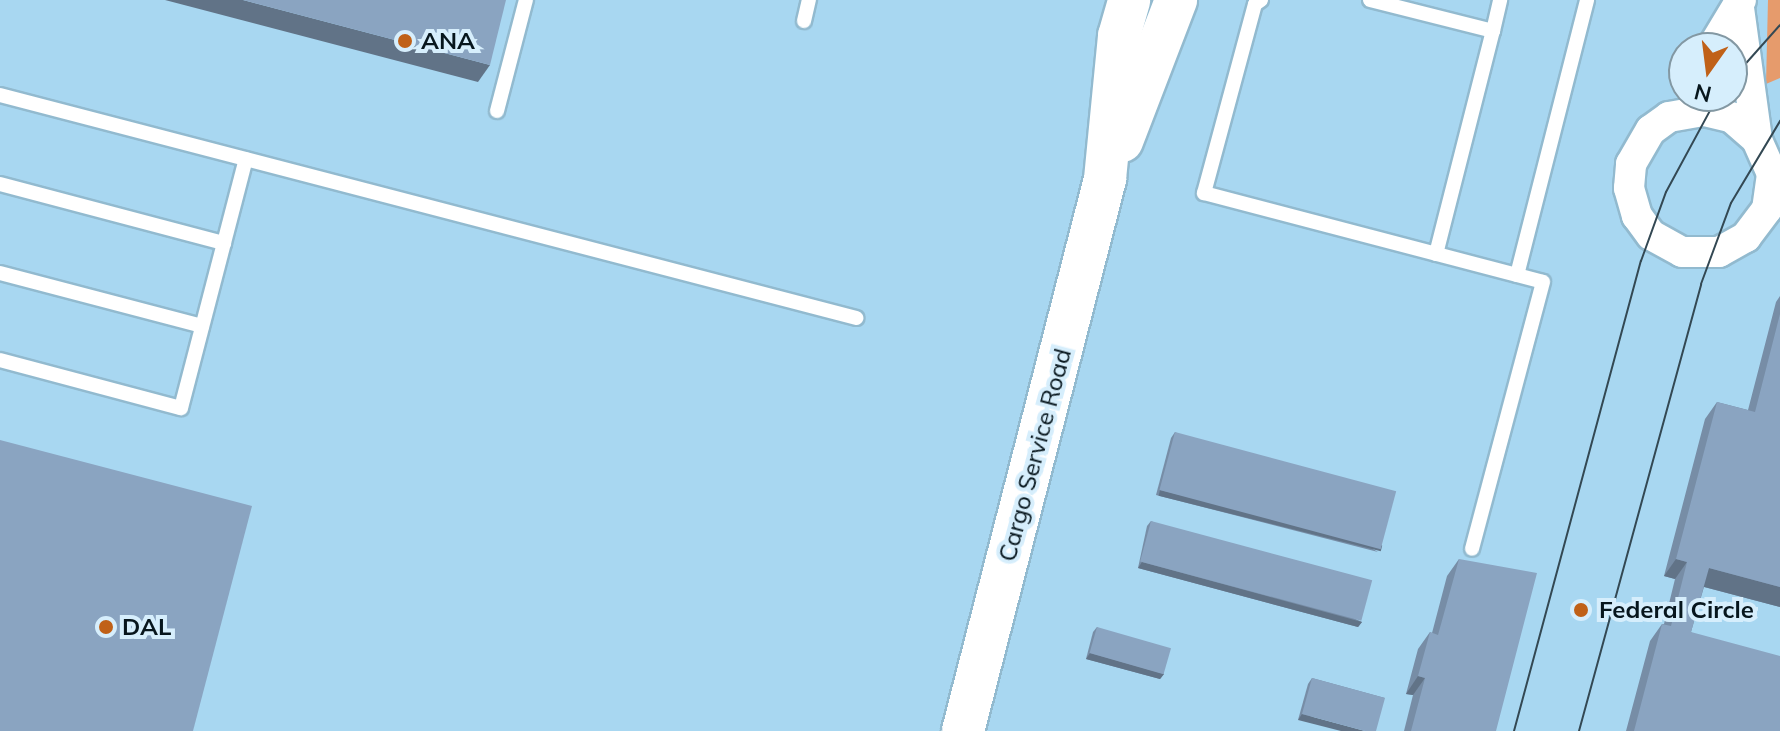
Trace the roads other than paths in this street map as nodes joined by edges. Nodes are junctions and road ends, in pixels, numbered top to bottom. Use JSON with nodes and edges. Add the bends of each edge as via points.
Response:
{"nodes":[{"id":1,"x":526,"y":0,"type":"edge"},
{"id":2,"x":809,"y":0,"type":"edge"},
{"id":3,"x":1129,"y":0,"type":"edge"},
{"id":4,"x":1176,"y":0,"type":"edge"},
{"id":5,"x":1261,"y":0,"type":"edge"},
{"id":6,"x":1500,"y":0,"type":"edge"},
{"id":7,"x":1587,"y":0,"type":"edge"},
{"id":8,"x":1378,"y":1,"type":"edge"},
{"id":9,"x":1740,"y":4,"type":"edge"},
{"id":10,"x":804,"y":21,"type":"dead end"},
{"id":11,"x":1493,"y":31,"type":"junction"},
{"id":12,"x":1722,"y":32,"type":"edge"},
{"id":13,"x":0,"y":95,"type":"edge"},
{"id":14,"x":497,"y":111,"type":"dead end"},
{"id":15,"x":1668,"y":111,"type":"edge"},
{"id":16,"x":1660,"y":123,"type":"junction"},
{"id":17,"x":1757,"y":140,"type":"junction"},
{"id":18,"x":246,"y":159,"type":"junction"},
{"id":19,"x":1105,"y":179,"type":"junction"},
{"id":20,"x":0,"y":184,"type":"edge"},
{"id":21,"x":224,"y":243,"type":"junction"},
{"id":22,"x":1436,"y":254,"type":"junction"},
{"id":23,"x":0,"y":273,"type":"edge"},
{"id":24,"x":1517,"y":275,"type":"junction"},
{"id":25,"x":856,"y":318,"type":"dead end"},
{"id":26,"x":202,"y":326,"type":"junction"},
{"id":27,"x":0,"y":360,"type":"edge"},
{"id":28,"x":1472,"y":549,"type":"dead end"},
{"id":29,"x":963,"y":731,"type":"edge"}],
"edges":[{"from":1,"to":14,"type":"lane"},
{"from":2,"to":10,"type":"lane"},
{"from":3,"to":19,"type":"street","name":"Cargo Service Road","via":[[1119,36]]},
{"from":4,"to":19,"type":"street","name":"Cargo Service Road"},
{"from":5,"to":22,"type":"lane","via":[[1255,4],[1204,193]]},
{"from":6,"to":11,"type":"lane"},
{"from":7,"to":24,"type":"lane"},
{"from":8,"to":11,"type":"lane"},
{"from":9,"to":12,"type":"street"},
{"from":9,"to":17,"type":"street"},
{"from":11,"to":22,"type":"lane"},
{"from":13,"to":18,"type":"lane"},
{"from":15,"to":16,"type":"street"},
{"from":16,"to":17,"type":"street","via":[[1686,112],[1718,112],[1743,124]]},
{"from":16,"to":17,"type":"street","via":[[1637,147],[1631,164],[1631,202],[1651,235],[1682,252],[1719,252],[1755,229],[1772,192],[1767,155]]},
{"from":18,"to":21,"type":"lane"},
{"from":18,"to":25,"type":"lane"},
{"from":19,"to":29,"type":"street","name":"Cargo Service Road"},
{"from":20,"to":21,"type":"lane"},
{"from":21,"to":26,"type":"lane"},
{"from":22,"to":24,"type":"lane"},
{"from":23,"to":26,"type":"lane"},
{"from":24,"to":28,"type":"lane","via":[[1543,282]]},
{"from":26,"to":27,"type":"lane","via":[[181,408]]}]}
